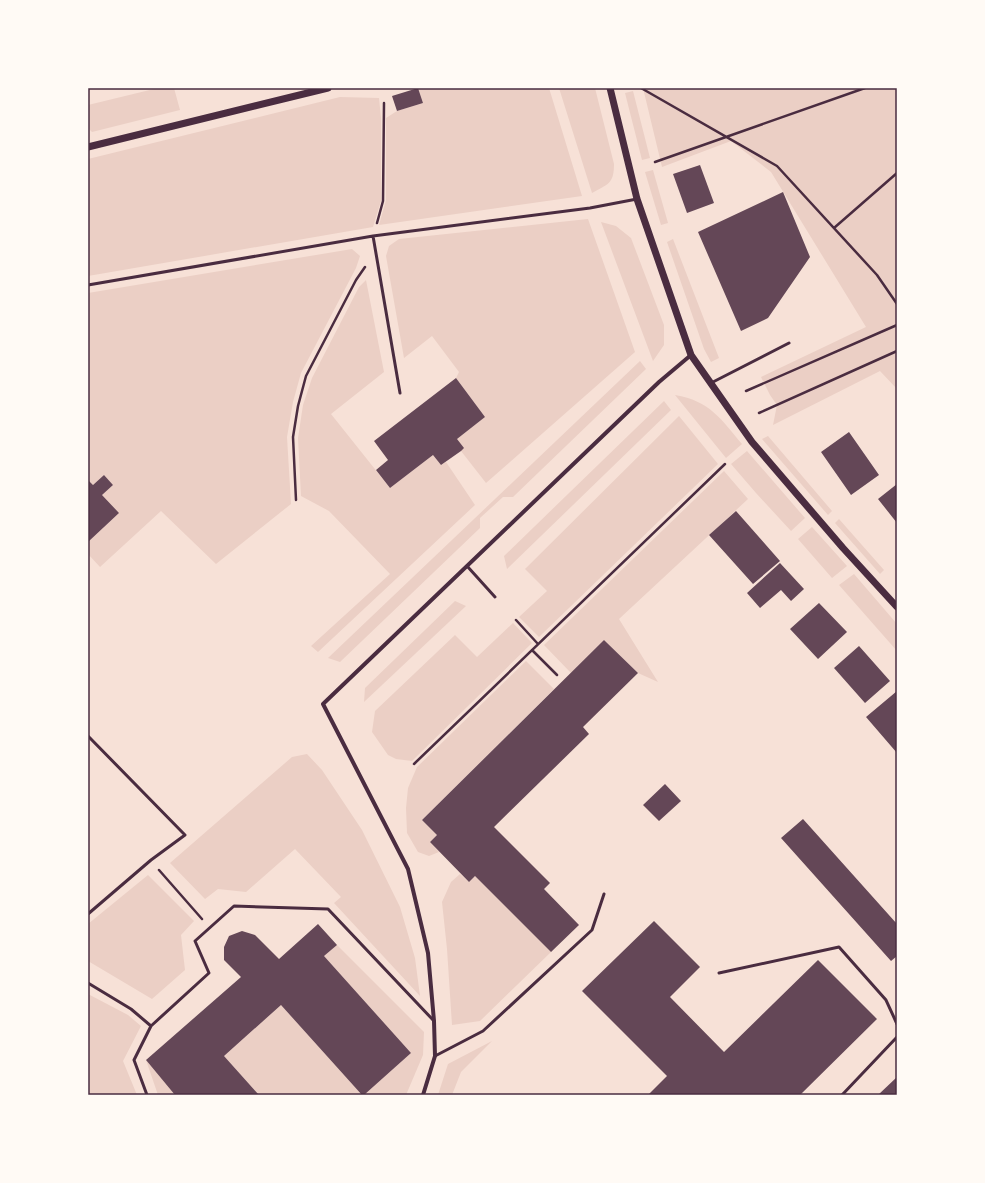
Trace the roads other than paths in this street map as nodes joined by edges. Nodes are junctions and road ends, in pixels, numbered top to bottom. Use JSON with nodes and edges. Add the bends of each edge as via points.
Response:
{"nodes":[{"id":1,"x":328,"y":88,"type":"edge"},
{"id":2,"x":610,"y":88,"type":"edge"},
{"id":3,"x":320,"y":89,"type":"edge"},
{"id":4,"x":88,"y":146,"type":"edge"},
{"id":5,"x":637,"y":199,"type":"junction"},
{"id":6,"x":373,"y":236,"type":"junction"},
{"id":7,"x":88,"y":285,"type":"edge"},
{"id":8,"x":789,"y":343,"type":"dead end"},
{"id":9,"x":691,"y":355,"type":"junction"},
{"id":10,"x":711,"y":383,"type":"junction"},
{"id":11,"x":400,"y":393,"type":"dead end"},
{"id":12,"x":467,"y":566,"type":"junction"},
{"id":13,"x":495,"y":597,"type":"dead end"},
{"id":14,"x":897,"y":607,"type":"edge"},
{"id":15,"x":88,"y":736,"type":"edge"},
{"id":16,"x":604,"y":894,"type":"dead end"},
{"id":17,"x":88,"y":914,"type":"edge"},
{"id":18,"x":719,"y":973,"type":"dead end"},
{"id":19,"x":88,"y":983,"type":"edge"},
{"id":20,"x":434,"y":1021,"type":"junction"},
{"id":21,"x":897,"y":1024,"type":"edge"},
{"id":22,"x":151,"y":1026,"type":"junction"},
{"id":23,"x":897,"y":1037,"type":"edge"},
{"id":24,"x":436,"y":1056,"type":"junction"},
{"id":25,"x":147,"y":1095,"type":"edge"},
{"id":26,"x":423,"y":1095,"type":"edge"},
{"id":27,"x":842,"y":1095,"type":"edge"}],
"edges":[{"from":1,"to":3,"type":"street"},
{"from":2,"to":5,"type":"street"},
{"from":3,"to":4,"type":"street"},
{"from":5,"to":6,"type":"lane","via":[[590,208]]},
{"from":5,"to":9,"type":"street"},
{"from":6,"to":7,"type":"lane"},
{"from":6,"to":11,"type":"lane"},
{"from":8,"to":10,"type":"lane"},
{"from":9,"to":10,"type":"street"},
{"from":9,"to":12,"type":"street","via":[[659,382]]},
{"from":10,"to":14,"type":"street","via":[[752,442]]},
{"from":12,"to":13,"type":"lane"},
{"from":12,"to":20,"type":"street","via":[[323,704],[408,870],[428,953]]},
{"from":15,"to":17,"type":"lane","via":[[185,835],[151,860]]},
{"from":16,"to":24,"type":"lane","via":[[592,930],[483,1031]]},
{"from":18,"to":21,"type":"lane","via":[[839,947],[886,1000]]},
{"from":19,"to":22,"type":"lane","via":[[131,1009]]},
{"from":20,"to":22,"type":"lane","via":[[328,908],[234,906],[196,941],[209,973]]},
{"from":20,"to":24,"type":"street"},
{"from":22,"to":25,"type":"lane","via":[[134,1060]]},
{"from":23,"to":27,"type":"lane"},
{"from":24,"to":26,"type":"street"}]}
